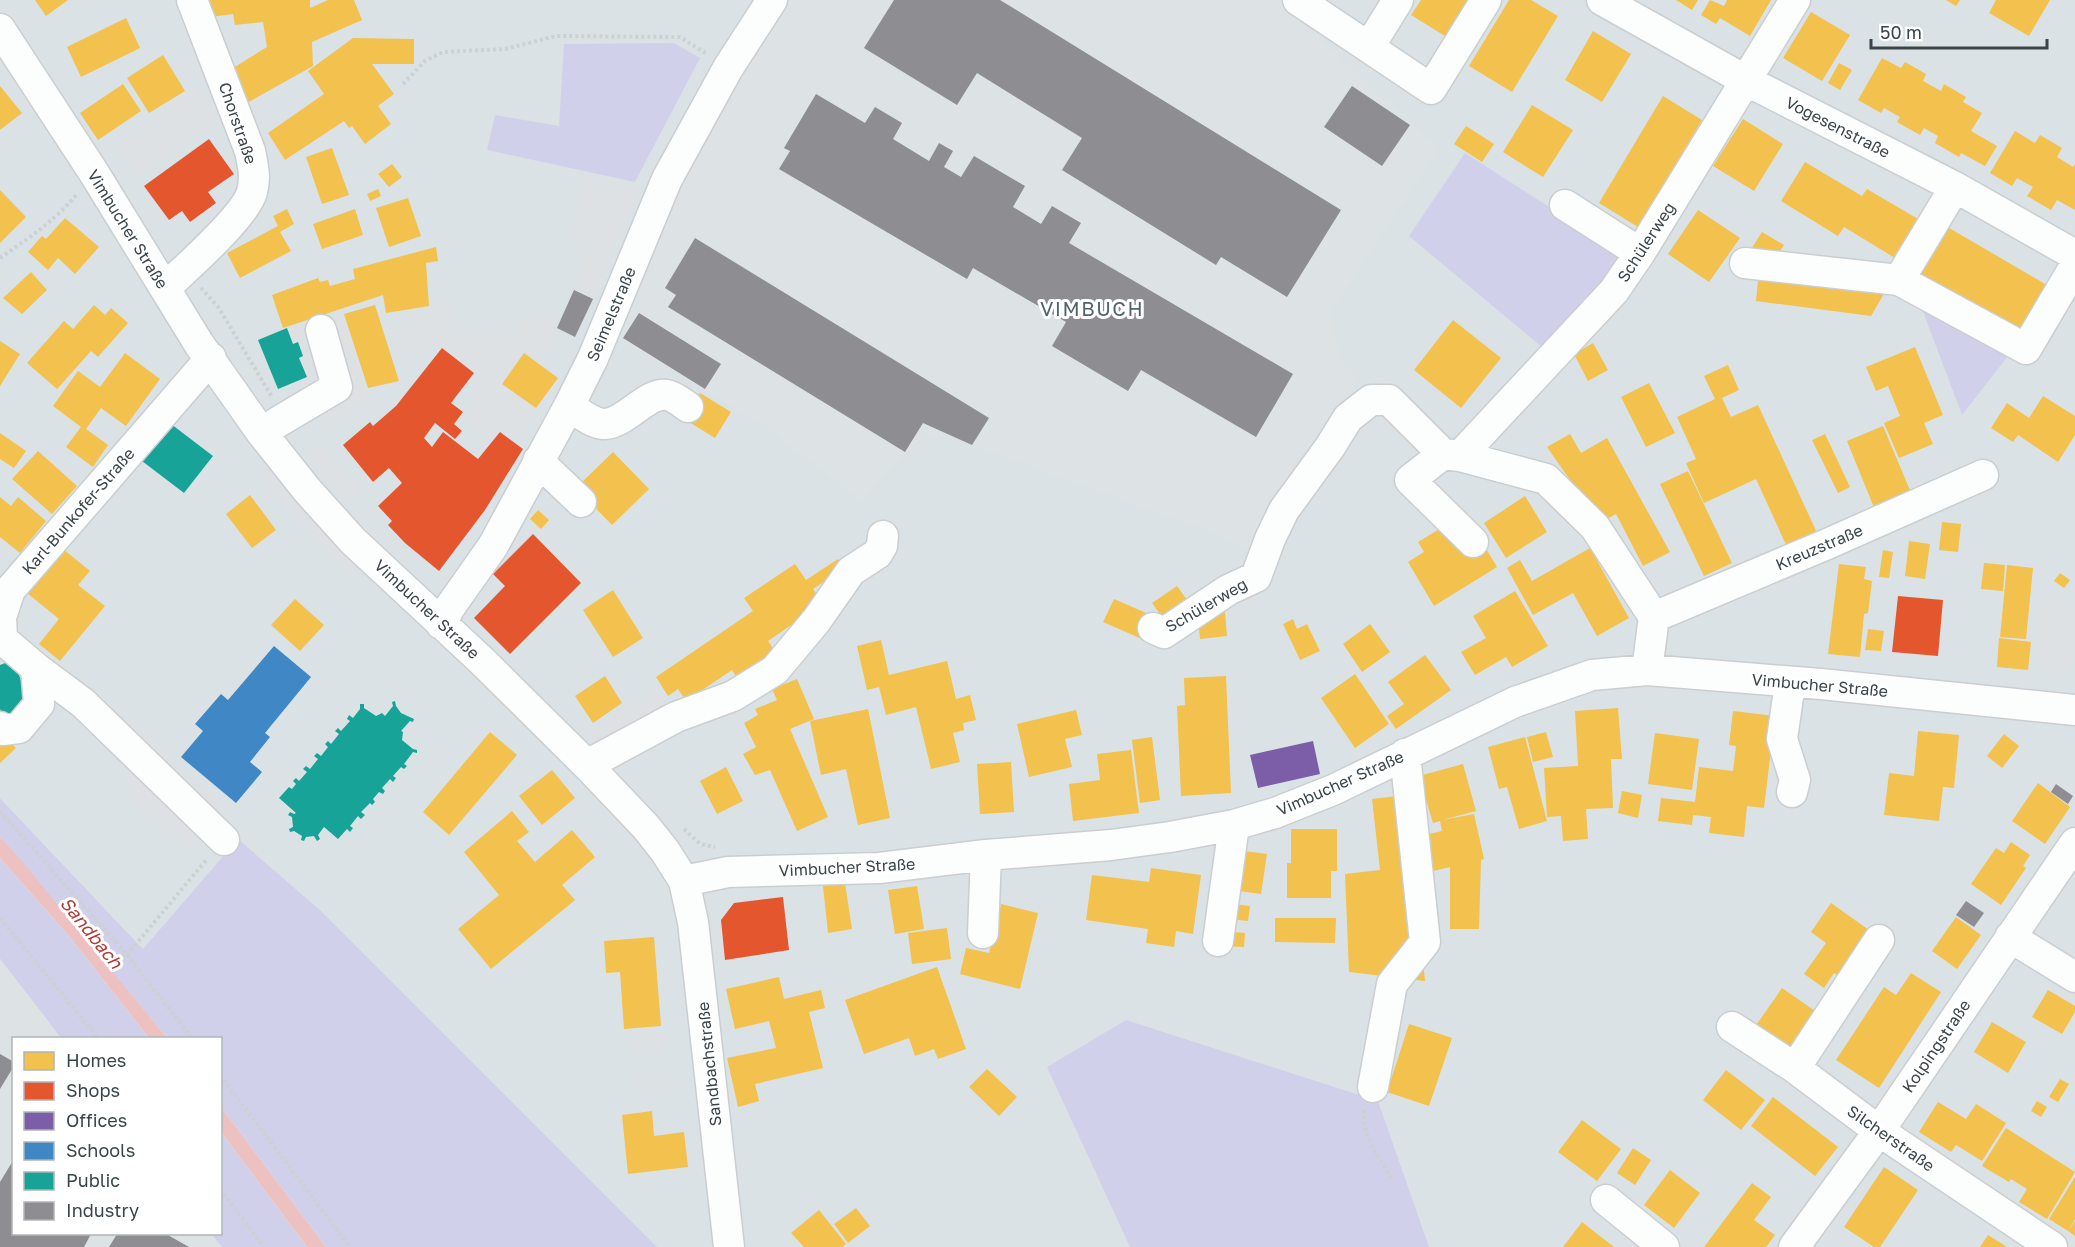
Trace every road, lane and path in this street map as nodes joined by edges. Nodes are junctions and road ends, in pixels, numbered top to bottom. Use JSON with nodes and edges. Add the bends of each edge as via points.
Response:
{"nodes":[{"id":1,"x":192,"y":0,"type":"edge"},
{"id":2,"x":772,"y":0,"type":"edge"},
{"id":3,"x":1398,"y":0,"type":"edge"},
{"id":4,"x":1486,"y":0,"type":"edge"},
{"id":5,"x":1602,"y":0,"type":"edge"},
{"id":6,"x":1795,"y":0,"type":"edge"},
{"id":7,"x":1310,"y":3,"type":"edge"},
{"id":8,"x":0,"y":28,"type":"edge"},
{"id":9,"x":1369,"y":47,"type":"junction"},
{"id":10,"x":728,"y":68,"type":"junction"},
{"id":11,"x":1745,"y":80,"type":"junction"},
{"id":12,"x":403,"y":84,"type":"dead end"},
{"id":13,"x":94,"y":173,"type":"junction"},
{"id":14,"x":1954,"y":187,"type":"junction"},
{"id":15,"x":1565,"y":205,"type":"dead end"},
{"id":16,"x":1640,"y":254,"type":"junction"},
{"id":17,"x":2075,"y":255,"type":"edge"},
{"id":18,"x":0,"y":258,"type":"edge"},
{"id":19,"x":1745,"y":263,"type":"dead end"},
{"id":20,"x":2075,"y":266,"type":"edge"},
{"id":21,"x":175,"y":279,"type":"junction"},
{"id":22,"x":1899,"y":280,"type":"junction"},
{"id":23,"x":321,"y":330,"type":"dead end"},
{"id":24,"x":211,"y":358,"type":"junction"},
{"id":25,"x":569,"y":406,"type":"junction"},
{"id":26,"x":688,"y":406,"type":"dead end"},
{"id":27,"x":273,"y":424,"type":"junction"},
{"id":28,"x":1452,"y":455,"type":"junction"},
{"id":29,"x":538,"y":461,"type":"junction"},
{"id":30,"x":1983,"y":475,"type":"dead end"},
{"id":31,"x":581,"y":502,"type":"dead end"},
{"id":32,"x":883,"y":536,"type":"dead end"},
{"id":33,"x":1473,"y":542,"type":"dead end"},
{"id":34,"x":1654,"y":617,"type":"junction"},
{"id":35,"x":441,"y":624,"type":"junction"},
{"id":36,"x":1153,"y":628,"type":"dead end"},
{"id":37,"x":1,"y":629,"type":"edge"},
{"id":38,"x":36,"y":668,"type":"junction"},
{"id":39,"x":1647,"y":670,"type":"junction"},
{"id":40,"x":1790,"y":682,"type":"junction"},
{"id":41,"x":2075,"y":710,"type":"edge"},
{"id":42,"x":0,"y":727,"type":"edge"},
{"id":43,"x":1405,"y":754,"type":"junction"},
{"id":44,"x":587,"y":765,"type":"junction"},
{"id":45,"x":1792,"y":792,"type":"dead end"},
{"id":46,"x":0,"y":812,"type":"edge"},
{"id":47,"x":1234,"y":825,"type":"junction"},
{"id":48,"x":224,"y":840,"type":"joint"},
{"id":49,"x":2075,"y":843,"type":"edge"},
{"id":50,"x":986,"y":855,"type":"junction"},
{"id":51,"x":684,"y":881,"type":"junction"},
{"id":52,"x":0,"y":918,"type":"edge"},
{"id":53,"x":1214,"y":921,"type":"dead end"},
{"id":54,"x":982,"y":933,"type":"dead end"},
{"id":55,"x":2010,"y":937,"type":"junction"},
{"id":56,"x":1879,"y":940,"type":"dead end"},
{"id":57,"x":127,"y":955,"type":"junction"},
{"id":58,"x":2075,"y":978,"type":"edge"},
{"id":59,"x":1732,"y":1027,"type":"dead end"},
{"id":60,"x":97,"y":1037,"type":"edge"},
{"id":61,"x":191,"y":1037,"type":"edge"},
{"id":62,"x":1795,"y":1068,"type":"junction"},
{"id":63,"x":222,"y":1078,"type":"edge"},
{"id":64,"x":1373,"y":1087,"type":"joint"},
{"id":65,"x":1879,"y":1131,"type":"junction"},
{"id":66,"x":1393,"y":1181,"type":"dead end"},
{"id":67,"x":222,"y":1192,"type":"edge"},
{"id":68,"x":1606,"y":1200,"type":"dead end"},
{"id":69,"x":264,"y":1247,"type":"edge"},
{"id":70,"x":350,"y":1247,"type":"edge"},
{"id":71,"x":729,"y":1247,"type":"edge"},
{"id":72,"x":1664,"y":1247,"type":"edge"},
{"id":73,"x":1794,"y":1247,"type":"edge"},
{"id":74,"x":2052,"y":1247,"type":"edge"}],
"edges":[{"from":1,"to":21,"type":"street","name":"Chorstraße","via":[[250,151],[255,175],[252,194],[243,211]]},
{"from":2,"to":10,"type":"street","name":"Seimelstraße"},
{"from":3,"to":9,"type":"street"},
{"from":4,"to":9,"type":"street","via":[[1431,89]]},
{"from":5,"to":11,"type":"street","name":"Vogesenstraße"},
{"from":6,"to":11,"type":"street","name":"Schülerweg"},
{"from":7,"to":9,"type":"street"},
{"from":8,"to":13,"type":"street","name":"Vimbucher Straße"},
{"from":10,"to":12,"type":"path","via":[[680,37],[556,36],[505,50],[443,52],[425,61]]},
{"from":10,"to":25,"type":"street","name":"Seimelstraße","via":[[668,179]]},
{"from":11,"to":14,"type":"street","name":"Vogesenstraße"},
{"from":11,"to":16,"type":"street","name":"Schülerweg"},
{"from":13,"to":18,"type":"path","via":[[66,207]]},
{"from":13,"to":21,"type":"street","name":"Vimbucher Straße"},
{"from":14,"to":17,"type":"street","name":"Vogesenstraße"},
{"from":14,"to":22,"type":"street"},
{"from":15,"to":16,"type":"street"},
{"from":16,"to":28,"type":"street","name":"Schülerweg","via":[[1614,291]]},
{"from":19,"to":22,"type":"street"},
{"from":20,"to":22,"type":"street","via":[[2026,349]]},
{"from":21,"to":24,"type":"street","name":"Vimbucher Straße","via":[[199,344]]},
{"from":21,"to":27,"type":"path","via":[[219,308]]},
{"from":23,"to":27,"type":"street","via":[[337,387]]},
{"from":24,"to":27,"type":"street","name":"Vimbucher Straße"},
{"from":24,"to":37,"type":"street","name":"Karl-Bunkofer-Straße","via":[[10,590]]},
{"from":25,"to":26,"type":"street","via":[[603,424],[656,396],[668,395]]},
{"from":25,"to":29,"type":"street","name":"Seimelstraße"},
{"from":27,"to":35,"type":"street","name":"Vimbucher Straße","via":[[307,490]]},
{"from":28,"to":33,"type":"street","via":[[1410,480]]},
{"from":28,"to":34,"type":"street","via":[[1546,479],[1596,527]]},
{"from":28,"to":36,"type":"street","name":"Schülerweg","via":[[1389,400],[1371,400],[1348,418],[1284,510],[1256,577],[1228,590],[1164,633]]},
{"from":29,"to":31,"type":"street"},
{"from":29,"to":35,"type":"street","name":"Seimelstraße","via":[[493,546]]},
{"from":30,"to":34,"type":"street","name":"Kreuzstraße"},
{"from":32,"to":44,"type":"street","via":[[877,554],[851,571],[775,670],[733,696],[676,717]]},
{"from":34,"to":39,"type":"street"},
{"from":35,"to":44,"type":"street","name":"Vimbucher Straße"},
{"from":37,"to":38,"type":"street","name":"Karl-Bunkofer-Straße","via":[[2,639]]},
{"from":38,"to":42,"type":"street","via":[[39,704],[19,728]]},
{"from":38,"to":48,"type":"street","name":"Karl-Bunkofer-Straße","via":[[84,703]]},
{"from":39,"to":40,"type":"street","name":"Vimbucher Straße"},
{"from":39,"to":43,"type":"street","name":"Vimbucher Straße","via":[[1592,675],[1537,694]]},
{"from":40,"to":41,"type":"street","name":"Vimbucher Straße"},
{"from":40,"to":45,"type":"street","via":[[1782,739],[1795,780]]},
{"from":43,"to":47,"type":"street","name":"Vimbucher Straße","via":[[1333,790]]},
{"from":43,"to":64,"type":"street","via":[[1425,942],[1392,984]]},
{"from":44,"to":51,"type":"street","name":"Vimbucher Straße","via":[[646,827]]},
{"from":46,"to":57,"type":"path"},
{"from":47,"to":50,"type":"street","name":"Vimbucher Straße","via":[[1111,845]]},
{"from":47,"to":53,"type":"street"},
{"from":48,"to":57,"type":"path"},
{"from":49,"to":55,"type":"street","name":"Kolpingstraße"},
{"from":50,"to":51,"type":"street","name":"Vimbucher Straße","via":[[879,868],[728,872]]},
{"from":50,"to":54,"type":"street"},
{"from":51,"to":71,"type":"street","name":"Sandbachstraße","via":[[693,922]]},
{"from":52,"to":60,"type":"path"},
{"from":55,"to":58,"type":"street"},
{"from":55,"to":65,"type":"street","name":"Kolpingstraße"},
{"from":56,"to":62,"type":"street"},
{"from":57,"to":61,"type":"path"},
{"from":59,"to":62,"type":"street","name":"Silcherstraße"},
{"from":62,"to":65,"type":"street","name":"Silcherstraße"},
{"from":63,"to":70,"type":"path"},
{"from":64,"to":66,"type":"path","via":[[1364,1107],[1363,1122]]},
{"from":65,"to":73,"type":"street","name":"Kolpingstraße"},
{"from":65,"to":74,"type":"street","name":"Silcherstraße"},
{"from":67,"to":69,"type":"path"},
{"from":68,"to":72,"type":"street"}]}
